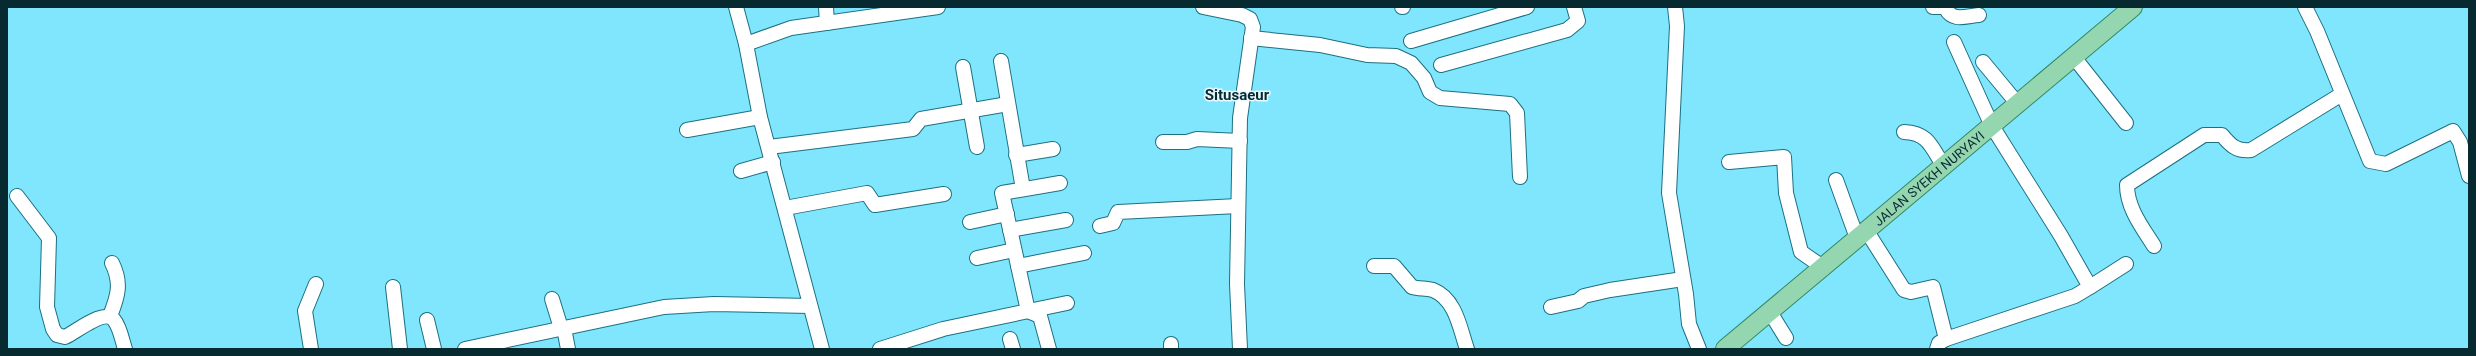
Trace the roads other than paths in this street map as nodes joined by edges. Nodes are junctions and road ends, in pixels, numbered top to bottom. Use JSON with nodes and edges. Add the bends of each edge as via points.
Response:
{"nodes":[{"id":1,"x":736,"y":7,"type":"edge"},
{"id":2,"x":826,"y":7,"type":"edge"},
{"id":3,"x":938,"y":7,"type":"edge"},
{"id":4,"x":1203,"y":7,"type":"edge"},
{"id":5,"x":1527,"y":7,"type":"edge"},
{"id":6,"x":1574,"y":7,"type":"edge"},
{"id":7,"x":1675,"y":7,"type":"edge"},
{"id":8,"x":2133,"y":7,"type":"edge"},
{"id":9,"x":2305,"y":7,"type":"edge"},
{"id":10,"x":1942,"y":8,"type":"edge"},
{"id":11,"x":890,"y":11,"type":"edge"},
{"id":12,"x":1979,"y":15,"type":"dead end"},
{"id":13,"x":827,"y":23,"type":"junction"},
{"id":14,"x":1251,"y":38,"type":"junction"},
{"id":15,"x":1411,"y":42,"type":"dead end"},
{"id":16,"x":1954,"y":42,"type":"dead end"},
{"id":17,"x":746,"y":44,"type":"junction"},
{"id":18,"x":2073,"y":56,"type":"junction"},
{"id":19,"x":1000,"y":61,"type":"dead end"},
{"id":20,"x":1441,"y":65,"type":"dead end"},
{"id":21,"x":963,"y":67,"type":"dead end"},
{"id":22,"x":1973,"y":85,"type":"junction"},
{"id":23,"x":2342,"y":94,"type":"junction"},
{"id":24,"x":2017,"y":103,"type":"junction"},
{"id":25,"x":1008,"y":104,"type":"junction"},
{"id":26,"x":971,"y":111,"type":"junction"},
{"id":27,"x":760,"y":117,"type":"junction"},
{"id":28,"x":2126,"y":123,"type":"dead end"},
{"id":29,"x":1992,"y":126,"type":"junction"},
{"id":30,"x":687,"y":130,"type":"dead end"},
{"id":31,"x":1904,"y":132,"type":"dead end"},
{"id":32,"x":1240,"y":141,"type":"junction"},
{"id":33,"x":1162,"y":142,"type":"dead end"},
{"id":34,"x":769,"y":147,"type":"junction"},
{"id":35,"x":977,"y":147,"type":"dead end"},
{"id":36,"x":1053,"y":149,"type":"dead end"},
{"id":37,"x":1016,"y":155,"type":"junction"},
{"id":38,"x":773,"y":162,"type":"junction"},
{"id":39,"x":1730,"y":162,"type":"dead end"},
{"id":40,"x":1942,"y":165,"type":"junction"},
{"id":41,"x":741,"y":171,"type":"dead end"},
{"id":42,"x":2469,"y":176,"type":"edge"},
{"id":43,"x":1520,"y":177,"type":"dead end"},
{"id":44,"x":1836,"y":180,"type":"dead end"},
{"id":45,"x":1060,"y":183,"type":"dead end"},
{"id":46,"x":1023,"y":189,"type":"junction"},
{"id":47,"x":944,"y":194,"type":"dead end"},
{"id":48,"x":17,"y":196,"type":"dead end"},
{"id":49,"x":1238,"y":206,"type":"junction"},
{"id":50,"x":785,"y":208,"type":"junction"},
{"id":51,"x":1007,"y":214,"type":"junction"},
{"id":52,"x":1066,"y":220,"type":"dead end"},
{"id":53,"x":970,"y":222,"type":"dead end"},
{"id":54,"x":1100,"y":226,"type":"dead end"},
{"id":55,"x":1010,"y":230,"type":"junction"},
{"id":56,"x":1862,"y":234,"type":"junction"},
{"id":57,"x":2154,"y":246,"type":"dead end"},
{"id":58,"x":1014,"y":250,"type":"junction"},
{"id":59,"x":1084,"y":253,"type":"dead end"},
{"id":60,"x":977,"y":258,"type":"dead end"},
{"id":61,"x":112,"y":263,"type":"dead end"},
{"id":62,"x":2126,"y":264,"type":"dead end"},
{"id":63,"x":1018,"y":266,"type":"junction"},
{"id":64,"x":1374,"y":266,"type":"dead end"},
{"id":65,"x":1824,"y":268,"type":"junction"},
{"id":66,"x":1683,"y":279,"type":"junction"},
{"id":67,"x":316,"y":284,"type":"dead end"},
{"id":68,"x":393,"y":287,"type":"dead end"},
{"id":69,"x":2090,"y":287,"type":"junction"},
{"id":70,"x":552,"y":298,"type":"dead end"},
{"id":71,"x":1067,"y":303,"type":"dead end"},
{"id":72,"x":810,"y":306,"type":"junction"},
{"id":73,"x":1551,"y":307,"type":"dead end"},
{"id":74,"x":1028,"y":311,"type":"junction"},
{"id":75,"x":1770,"y":312,"type":"junction"},
{"id":76,"x":110,"y":316,"type":"junction"},
{"id":77,"x":427,"y":320,"type":"dead end"},
{"id":78,"x":563,"y":328,"type":"junction"},
{"id":79,"x":1786,"y":338,"type":"dead end"},
{"id":80,"x":1942,"y":344,"type":"edge"},
{"id":81,"x":124,"y":349,"type":"edge"},
{"id":82,"x":311,"y":349,"type":"edge"},
{"id":83,"x":400,"y":349,"type":"edge"},
{"id":84,"x":434,"y":349,"type":"edge"},
{"id":85,"x":465,"y":349,"type":"edge"},
{"id":86,"x":568,"y":349,"type":"edge"},
{"id":87,"x":822,"y":349,"type":"edge"},
{"id":88,"x":880,"y":349,"type":"edge"},
{"id":89,"x":1049,"y":349,"type":"edge"},
{"id":90,"x":1240,"y":349,"type":"edge"},
{"id":91,"x":1467,"y":349,"type":"edge"},
{"id":92,"x":1699,"y":349,"type":"edge"},
{"id":93,"x":1725,"y":349,"type":"edge"}],
"edges":[{"from":1,"to":17,"type":"street"},
{"from":2,"to":13,"type":"street"},
{"from":3,"to":11,"type":"street"},
{"from":4,"to":14,"type":"street","via":[[1250,19],[1253,27]]},
{"from":5,"to":15,"type":"street"},
{"from":6,"to":20,"type":"street","via":[[1578,21],[1567,30]]},
{"from":7,"to":66,"type":"street","via":[[1677,26],[1669,193]]},
{"from":8,"to":18,"type":"main road","name":"JALAN SYEKH NURYAYI"},
{"from":9,"to":23,"type":"street"},
{"from":10,"to":12,"type":"street","via":[[1955,17]]},
{"from":11,"to":13,"type":"street"},
{"from":13,"to":17,"type":"street","via":[[791,28]]},
{"from":14,"to":32,"type":"street","via":[[1242,96]]},
{"from":14,"to":43,"type":"street","via":[[1396,56],[1412,63],[1424,78],[1430,92],[1440,98],[1510,104],[1517,113]]},
{"from":16,"to":22,"type":"street"},
{"from":17,"to":27,"type":"street"},
{"from":18,"to":24,"type":"main road","name":"JALAN SYEKH NURYAYI"},
{"from":18,"to":28,"type":"street"},
{"from":19,"to":25,"type":"street"},
{"from":21,"to":26,"type":"street"},
{"from":22,"to":24,"type":"street","via":[[1987,68]]},
{"from":22,"to":29,"type":"street"},
{"from":23,"to":42,"type":"street","via":[[2366,156],[2372,162],[2386,164],[2453,131],[2460,142]]},
{"from":23,"to":57,"type":"street","via":[[2251,150],[2235,149],[2222,135],[2204,135],[2127,185],[2132,210]]},
{"from":24,"to":29,"type":"main road","name":"JALAN SYEKH NURYAYI"},
{"from":25,"to":26,"type":"street"},
{"from":25,"to":37,"type":"street"},
{"from":26,"to":34,"type":"street","via":[[921,119],[913,129]]},
{"from":26,"to":35,"type":"street"},
{"from":27,"to":30,"type":"street"},
{"from":27,"to":34,"type":"street"},
{"from":29,"to":40,"type":"main road","name":"JALAN SYEKH NURYAYI"},
{"from":29,"to":69,"type":"street"},
{"from":31,"to":40,"type":"street","via":[[1917,132],[1923,136]]},
{"from":32,"to":33,"type":"street","via":[[1197,139],[1187,142]]},
{"from":32,"to":49,"type":"street"},
{"from":34,"to":38,"type":"street"},
{"from":36,"to":37,"type":"street"},
{"from":37,"to":46,"type":"street"},
{"from":38,"to":41,"type":"street"},
{"from":38,"to":50,"type":"street"},
{"from":39,"to":65,"type":"street","via":[[1784,157],[1786,193],[1801,252]]},
{"from":40,"to":56,"type":"main road","name":"JALAN SYEKH NURYAYI"},
{"from":44,"to":56,"type":"street"},
{"from":45,"to":46,"type":"street"},
{"from":46,"to":51,"type":"street","via":[[1002,193]]},
{"from":47,"to":50,"type":"street","via":[[875,205],[867,193]]},
{"from":48,"to":76,"type":"street","via":[[49,238],[47,307],[53,330],[57,335],[65,337],[98,318]]},
{"from":49,"to":54,"type":"street","via":[[1118,212],[1113,223]]},
{"from":49,"to":90,"type":"street","via":[[1237,295]]},
{"from":50,"to":72,"type":"street"},
{"from":51,"to":53,"type":"street"},
{"from":51,"to":55,"type":"street"},
{"from":52,"to":55,"type":"street"},
{"from":55,"to":58,"type":"street"},
{"from":56,"to":65,"type":"main road","name":"JALAN SYEKH NURYAYI"},
{"from":56,"to":80,"type":"street","via":[[1904,290],[1911,292],[1933,287]]},
{"from":58,"to":60,"type":"street"},
{"from":58,"to":63,"type":"street"},
{"from":59,"to":63,"type":"street"},
{"from":61,"to":76,"type":"street","via":[[118,275],[119,289]]},
{"from":62,"to":69,"type":"street"},
{"from":63,"to":74,"type":"street"},
{"from":64,"to":91,"type":"street","via":[[1394,266],[1412,287],[1434,291],[1445,297],[1456,314]]},
{"from":65,"to":75,"type":"main road","name":"JALAN SYEKH NURYAYI"},
{"from":66,"to":73,"type":"street","via":[[1610,290]]},
{"from":66,"to":92,"type":"street","via":[[1690,332]]},
{"from":67,"to":82,"type":"street","via":[[306,312]]},
{"from":68,"to":83,"type":"street"},
{"from":69,"to":80,"type":"street","via":[[2075,296]]},
{"from":70,"to":78,"type":"street"},
{"from":71,"to":74,"type":"street"},
{"from":72,"to":78,"type":"street","via":[[664,307]]},
{"from":72,"to":87,"type":"street"},
{"from":74,"to":88,"type":"street","via":[[943,329]]},
{"from":74,"to":89,"type":"street","via":[[1040,316]]},
{"from":75,"to":79,"type":"street"},
{"from":75,"to":93,"type":"main road","name":"JALAN SYEKH NURYAYI"},
{"from":76,"to":81,"type":"street","via":[[116,323]]},
{"from":77,"to":84,"type":"street"},
{"from":78,"to":85,"type":"street"},
{"from":78,"to":86,"type":"street"}]}
